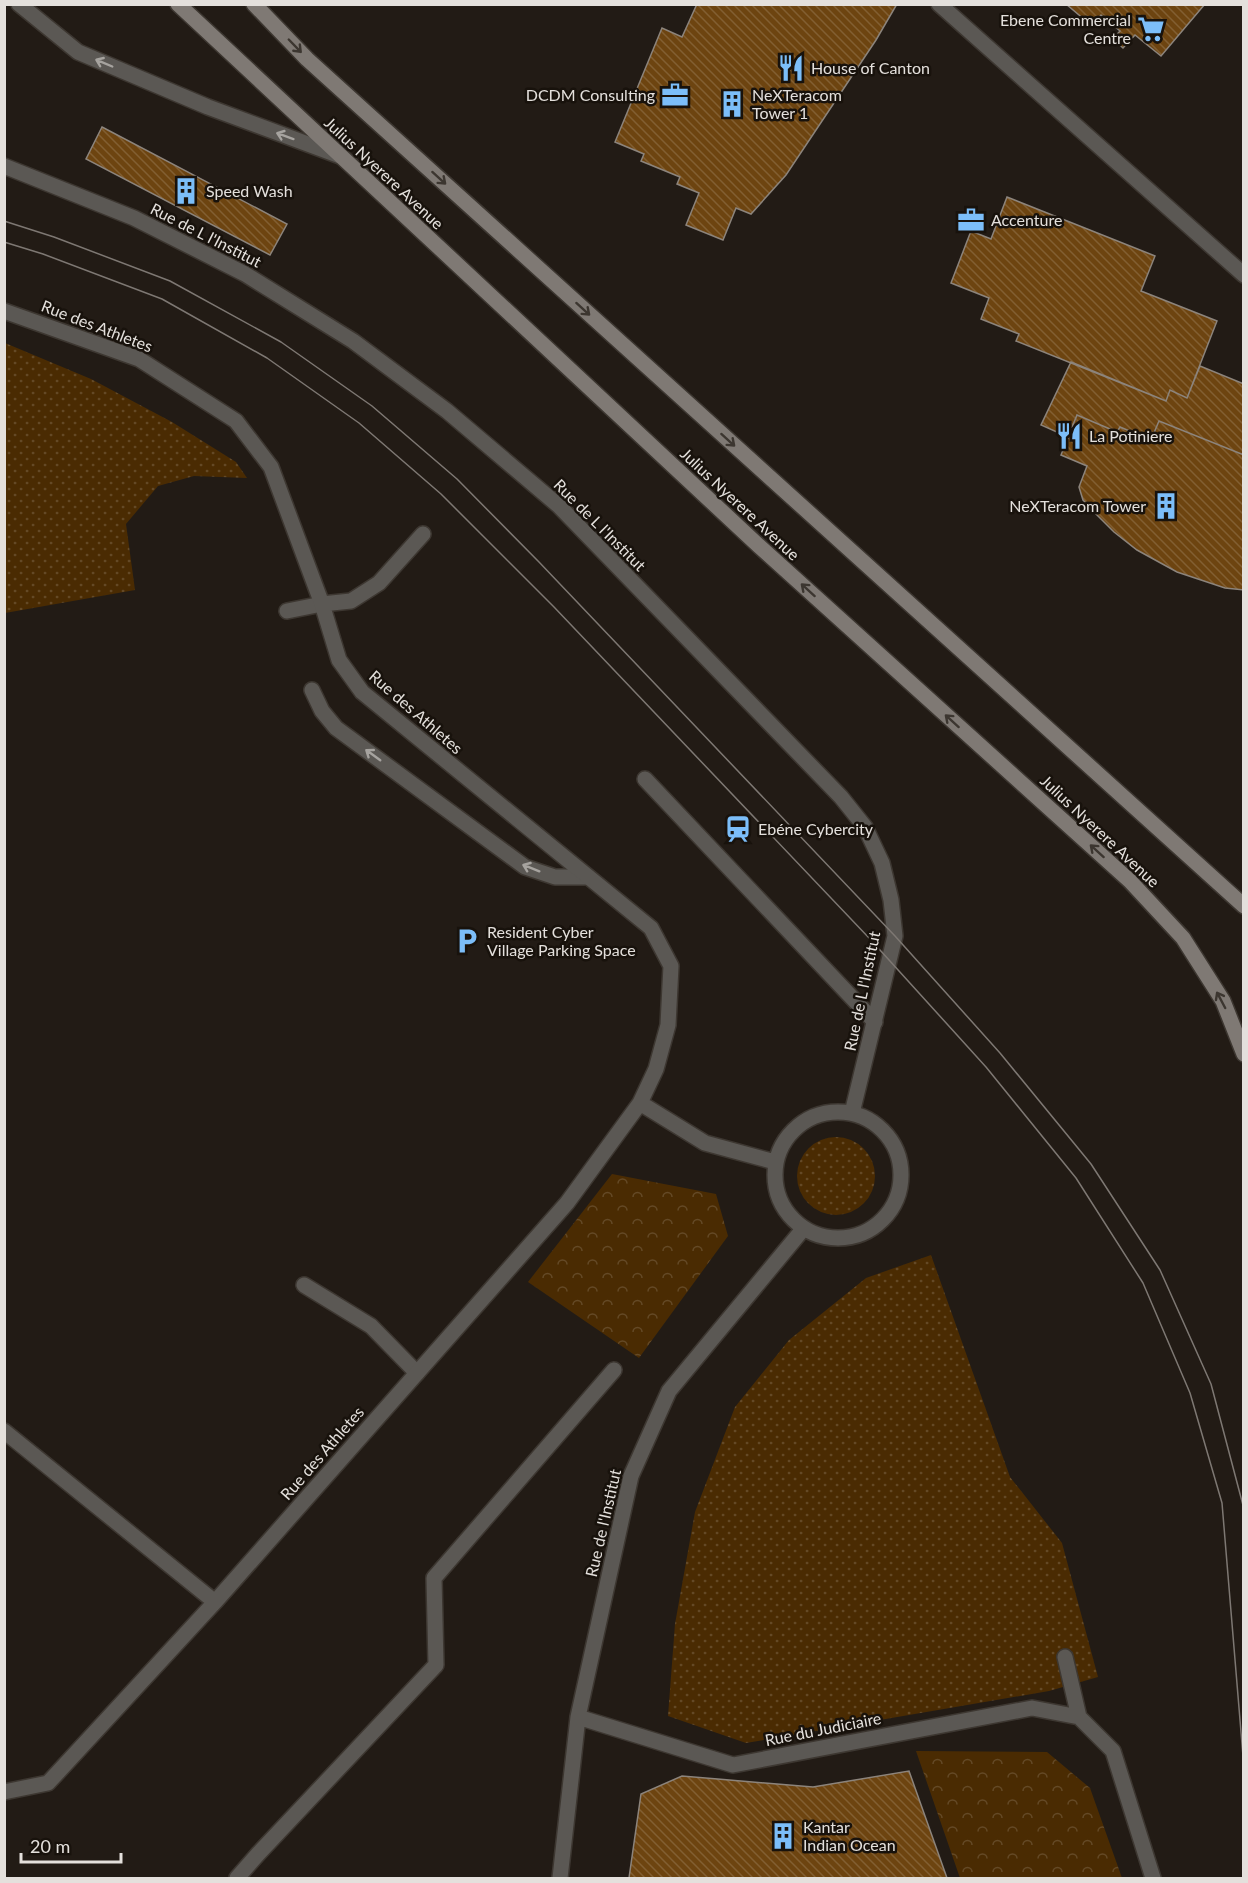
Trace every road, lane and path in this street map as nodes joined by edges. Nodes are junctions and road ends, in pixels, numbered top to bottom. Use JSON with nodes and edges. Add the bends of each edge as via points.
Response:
{"nodes":[{"id":1,"x":19,"y":4,"type":"edge"},
{"id":2,"x":178,"y":4,"type":"edge"},
{"id":3,"x":254,"y":4,"type":"edge"},
{"id":4,"x":939,"y":4,"type":"edge"},
{"id":5,"x":340,"y":156,"type":"junction"},
{"id":6,"x":4,"y":166,"type":"edge"},
{"id":7,"x":1244,"y":275,"type":"edge"},
{"id":8,"x":4,"y":311,"type":"edge"},
{"id":9,"x":423,"y":534,"type":"dead end"},
{"id":10,"x":322,"y":604,"type":"junction"},
{"id":11,"x":287,"y":611,"type":"dead end"},
{"id":12,"x":312,"y":690,"type":"dead end"},
{"id":13,"x":645,"y":779,"type":"dead end"},
{"id":14,"x":588,"y":877,"type":"junction"},
{"id":15,"x":1244,"y":906,"type":"edge"},
{"id":16,"x":875,"y":1023,"type":"junction"},
{"id":17,"x":1244,"y":1054,"type":"edge"},
{"id":18,"x":640,"y":1103,"type":"junction"},
{"id":19,"x":852,"y":1113,"type":"junction"},
{"id":20,"x":775,"y":1162,"type":"junction"},
{"id":21,"x":804,"y":1228,"type":"junction"},
{"id":22,"x":304,"y":1285,"type":"dead end"},
{"id":23,"x":614,"y":1370,"type":"dead end"},
{"id":24,"x":417,"y":1373,"type":"junction"},
{"id":25,"x":4,"y":1431,"type":"edge"},
{"id":26,"x":215,"y":1602,"type":"junction"},
{"id":27,"x":1065,"y":1657,"type":"dead end"},
{"id":28,"x":578,"y":1717,"type":"junction"},
{"id":29,"x":1079,"y":1717,"type":"junction"},
{"id":30,"x":4,"y":1792,"type":"edge"},
{"id":31,"x":237,"y":1878,"type":"edge"},
{"id":32,"x":560,"y":1878,"type":"edge"},
{"id":33,"x":1153,"y":1878,"type":"edge"}],
"edges":[{"from":5,"to":1,"type":"street","one_way":true,"via":[[208,107],[78,52]]},
{"from":2,"to":5,"type":"main road","name":"Julius Nyerere Avenue"},
{"from":3,"to":15,"type":"main road","name":"Julius Nyerere Avenue","one_way":true,"via":[[307,59]]},
{"from":4,"to":7,"type":"street"},
{"from":17,"to":5,"type":"main road","name":"Julius Nyerere Avenue","one_way":true,"via":[[1223,1001],[1183,938],[1130,881],[759,546]]},
{"from":6,"to":16,"type":"street","name":"Rue de L l'Institut","via":[[134,218],[255,280],[353,341],[447,411],[559,506],[865,827],[882,863],[894,936]]},
{"from":8,"to":10,"type":"street","name":"Rue des Athletes","via":[[139,359],[236,421],[271,466]]},
{"from":9,"to":10,"type":"street","via":[[379,583],[351,601]]},
{"from":10,"to":11,"type":"street"},
{"from":10,"to":14,"type":"street","name":"Rue des Athletes","via":[[339,660],[362,692]]},
{"from":14,"to":12,"type":"street","one_way":true,"via":[[555,877],[525,867],[336,728]]},
{"from":13,"to":16,"type":"street"},
{"from":14,"to":18,"type":"street","name":"Rue des Athletes","via":[[651,928],[671,966],[668,1025],[656,1070]]},
{"from":16,"to":19,"type":"street","name":"Rue de L l'Institut"},
{"from":18,"to":20,"type":"street","via":[[705,1143]]},
{"from":18,"to":24,"type":"street","name":"Rue des Athletes","via":[[567,1203]]},
{"from":19,"to":20,"type":"street","via":[[832,1111],[795,1127],[782,1143]]},
{"from":19,"to":21,"type":"street","via":[[885,1132],[896,1149],[902,1186],[894,1205],[864,1233],[844,1238],[823,1237]]},
{"from":20,"to":21,"type":"street","via":[[774,1182],[779,1200]]},
{"from":21,"to":28,"type":"street","name":"Rue de l'Institut","via":[[669,1390],[631,1476]]},
{"from":22,"to":24,"type":"street","via":[[371,1326]]},
{"from":23,"to":31,"type":"street","via":[[434,1578],[436,1665]]},
{"from":24,"to":26,"type":"street","name":"Rue des Athletes"},
{"from":25,"to":26,"type":"street"},
{"from":26,"to":30,"type":"street","name":"Rue des Athletes","via":[[48,1783]]},
{"from":27,"to":29,"type":"street"},
{"from":28,"to":29,"type":"street","name":"Rue du Judiciaire","via":[[733,1765],[1032,1708]]},
{"from":28,"to":32,"type":"street","name":"Rue de l'Institut"},
{"from":29,"to":33,"type":"street","via":[[1113,1751]]}]}
